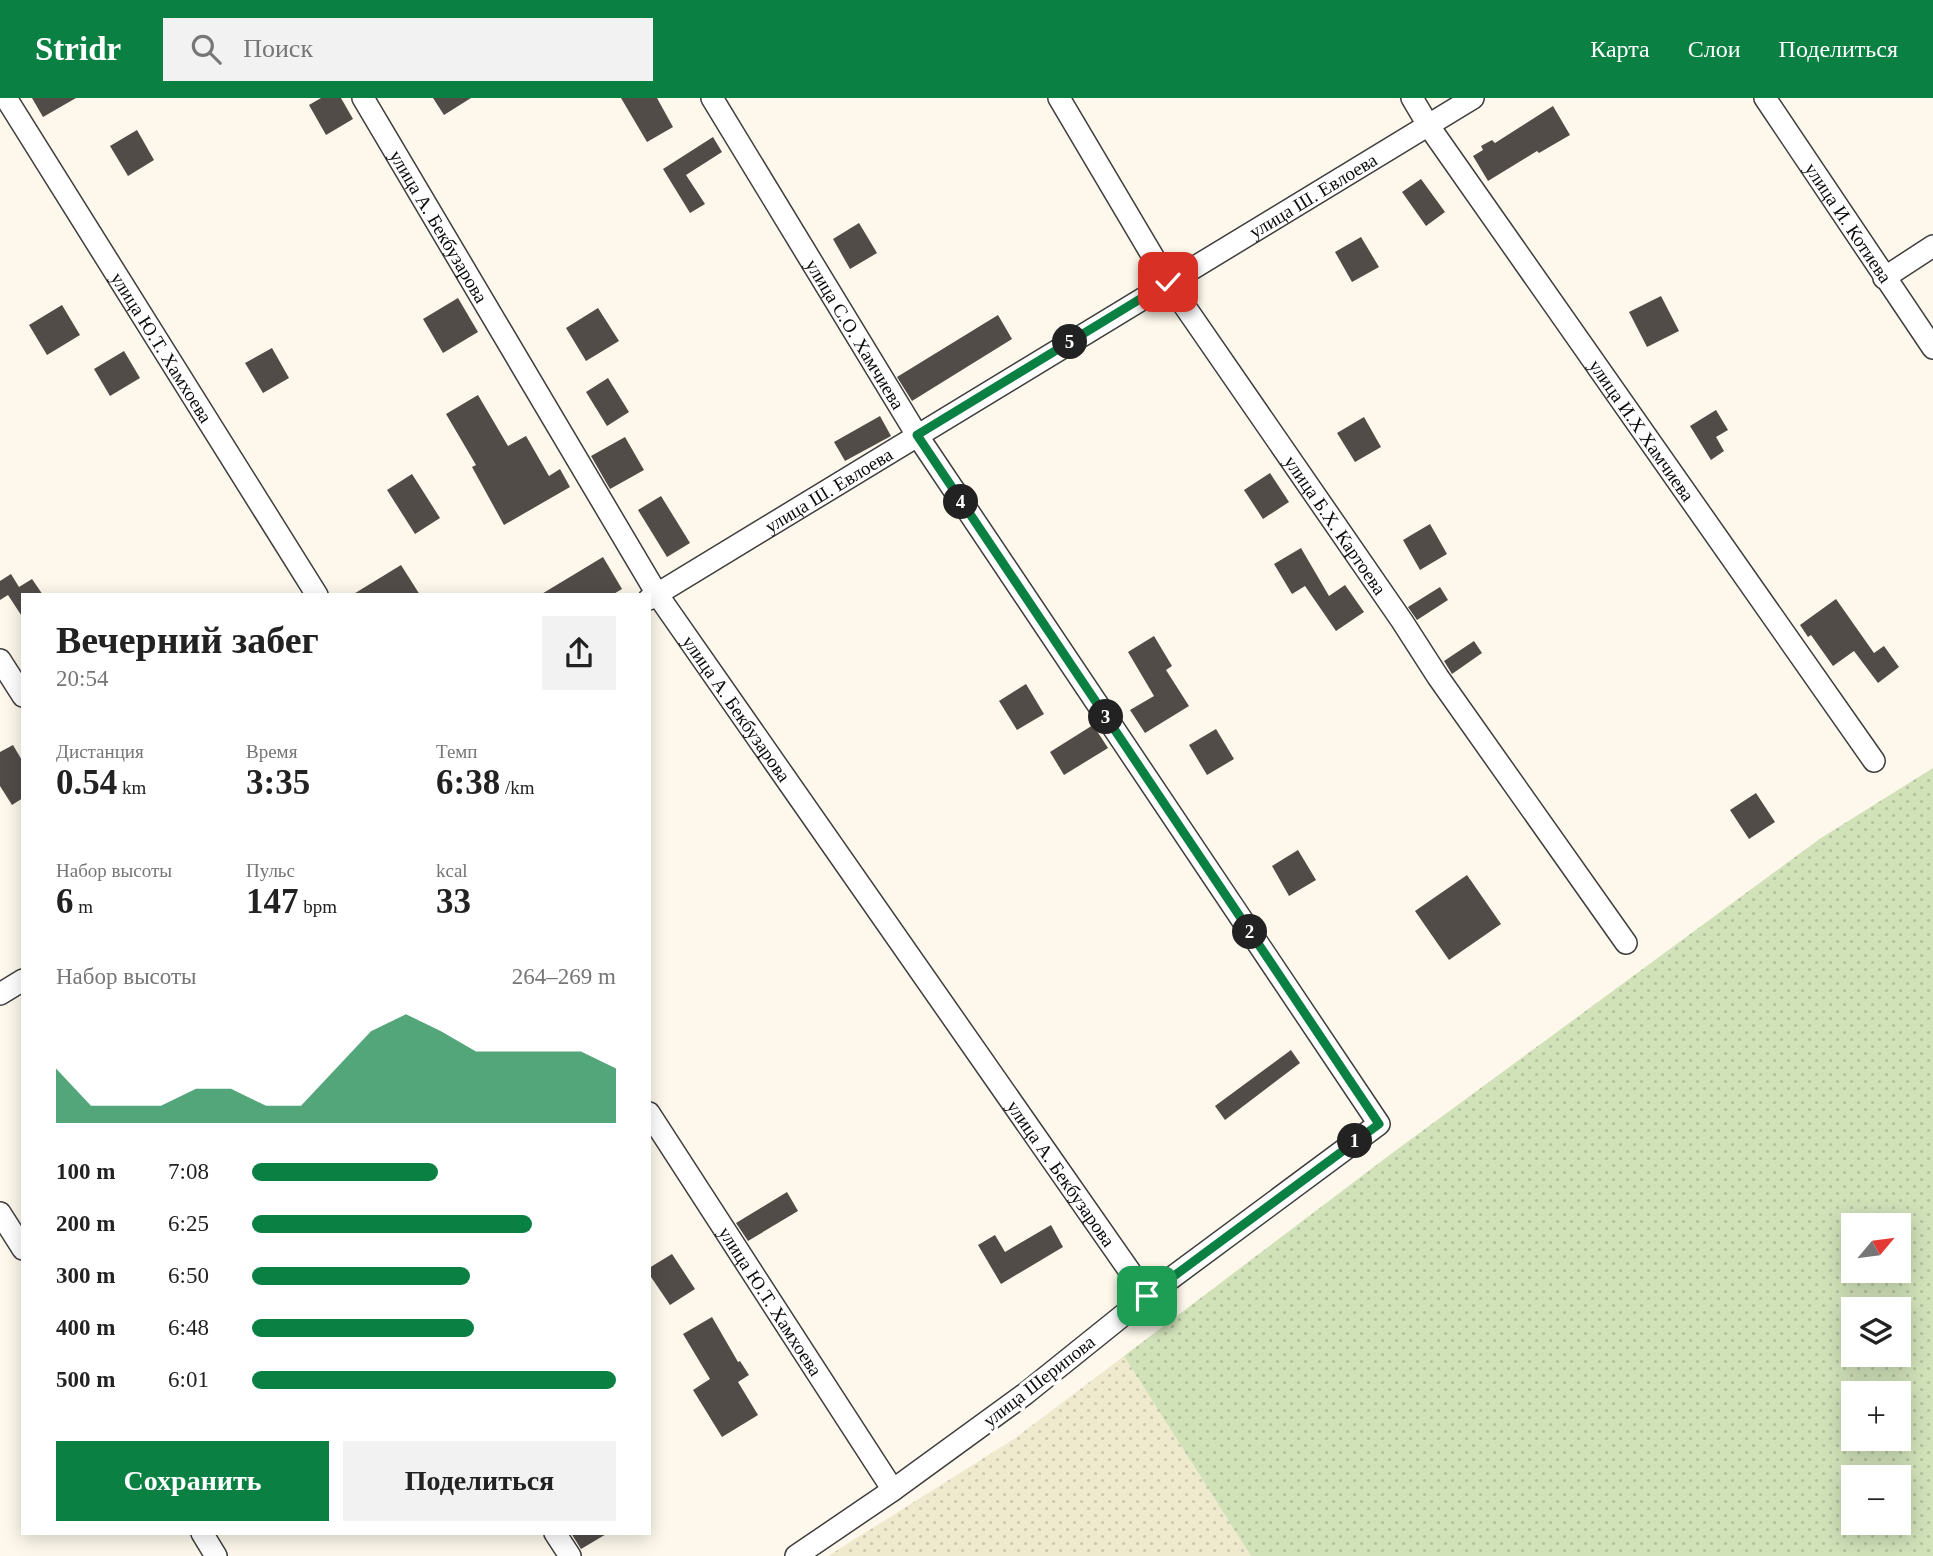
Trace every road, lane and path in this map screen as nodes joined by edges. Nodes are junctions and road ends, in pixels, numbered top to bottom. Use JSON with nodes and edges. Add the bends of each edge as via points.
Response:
{"nodes":[{"id":1,"x":6,"y":98,"type":"edge"},
{"id":2,"x":363,"y":98,"type":"edge"},
{"id":3,"x":712,"y":98,"type":"edge"},
{"id":4,"x":1059,"y":98,"type":"edge"},
{"id":5,"x":1412,"y":98,"type":"edge"},
{"id":6,"x":1474,"y":98,"type":"edge"},
{"id":7,"x":1765,"y":98,"type":"edge"},
{"id":8,"x":1428,"y":125,"type":"junction"},
{"id":9,"x":1933,"y":246,"type":"edge"},
{"id":10,"x":1884,"y":278,"type":"junction"},
{"id":11,"x":1168,"y":282,"type":"junction"},
{"id":12,"x":1933,"y":348,"type":"edge"},
{"id":13,"x":917,"y":435,"type":"junction"},
{"id":14,"x":316,"y":593,"type":"edge"},
{"id":15,"x":651,"y":593,"type":"edge"},
{"id":16,"x":653,"y":597,"type":"edge"},
{"id":17,"x":0,"y":660,"type":"edge"},
{"id":18,"x":21,"y":693,"type":"edge"},
{"id":19,"x":1874,"y":761,"type":"dead end"},
{"id":20,"x":1626,"y":943,"type":"dead end"},
{"id":21,"x":21,"y":981,"type":"edge"},
{"id":22,"x":0,"y":994,"type":"edge"},
{"id":23,"x":651,"y":1116,"type":"edge"},
{"id":24,"x":1379,"y":1124,"type":"joint"},
{"id":25,"x":0,"y":1213,"type":"edge"},
{"id":26,"x":21,"y":1246,"type":"edge"},
{"id":27,"x":1147,"y":1296,"type":"junction"},
{"id":28,"x":893,"y":1490,"type":"junction"},
{"id":29,"x":203,"y":1535,"type":"edge"},
{"id":30,"x":556,"y":1535,"type":"edge"},
{"id":31,"x":216,"y":1556,"type":"edge"},
{"id":32,"x":570,"y":1556,"type":"edge"},
{"id":33,"x":796,"y":1556,"type":"edge"}],
"edges":[{"from":1,"to":14,"type":"street","name":"улица Ю.Т. Хамхоева"},
{"from":2,"to":15,"type":"street","name":"улица А. Бекбузарова"},
{"from":3,"to":13,"type":"street","name":"улица С.О. Хамчиева"},
{"from":4,"to":11,"type":"street","name":"улица Б.Х. Картоева"},
{"from":5,"to":8,"type":"street","name":"улица И.Х Хамчиева"},
{"from":6,"to":8,"type":"street","name":"улица Ш. Евлоева"},
{"from":7,"to":10,"type":"street","name":"улица И. Котиева"},
{"from":8,"to":11,"type":"street","name":"улица Ш. Евлоева"},
{"from":8,"to":19,"type":"street","name":"улица И.Х Хамчиева"},
{"from":9,"to":10,"type":"street"},
{"from":10,"to":12,"type":"street","name":"улица И. Котиева"},
{"from":11,"to":13,"type":"street","name":"улица Ш. Евлоева"},
{"from":11,"to":20,"type":"street","name":"улица Б.Х. Картоева"},
{"from":13,"to":16,"type":"street","name":"улица Ш. Евлоева"},
{"from":13,"to":24,"type":"street","name":"улица С.О. Хамчиева"},
{"from":16,"to":27,"type":"street","name":"улица А. Бекбузарова"},
{"from":17,"to":18,"type":"street"},
{"from":21,"to":22,"type":"street"},
{"from":23,"to":28,"type":"street","name":"улица Ю.Т. Хамхоева"},
{"from":24,"to":27,"type":"street","name":"улица Шерипова"},
{"from":25,"to":26,"type":"street"},
{"from":27,"to":28,"type":"street","name":"улица Шерипова","via":[[1026,1394]]},
{"from":28,"to":33,"type":"street","name":"улица Шерипова"},
{"from":29,"to":31,"type":"street"},
{"from":30,"to":32,"type":"street"}]}
